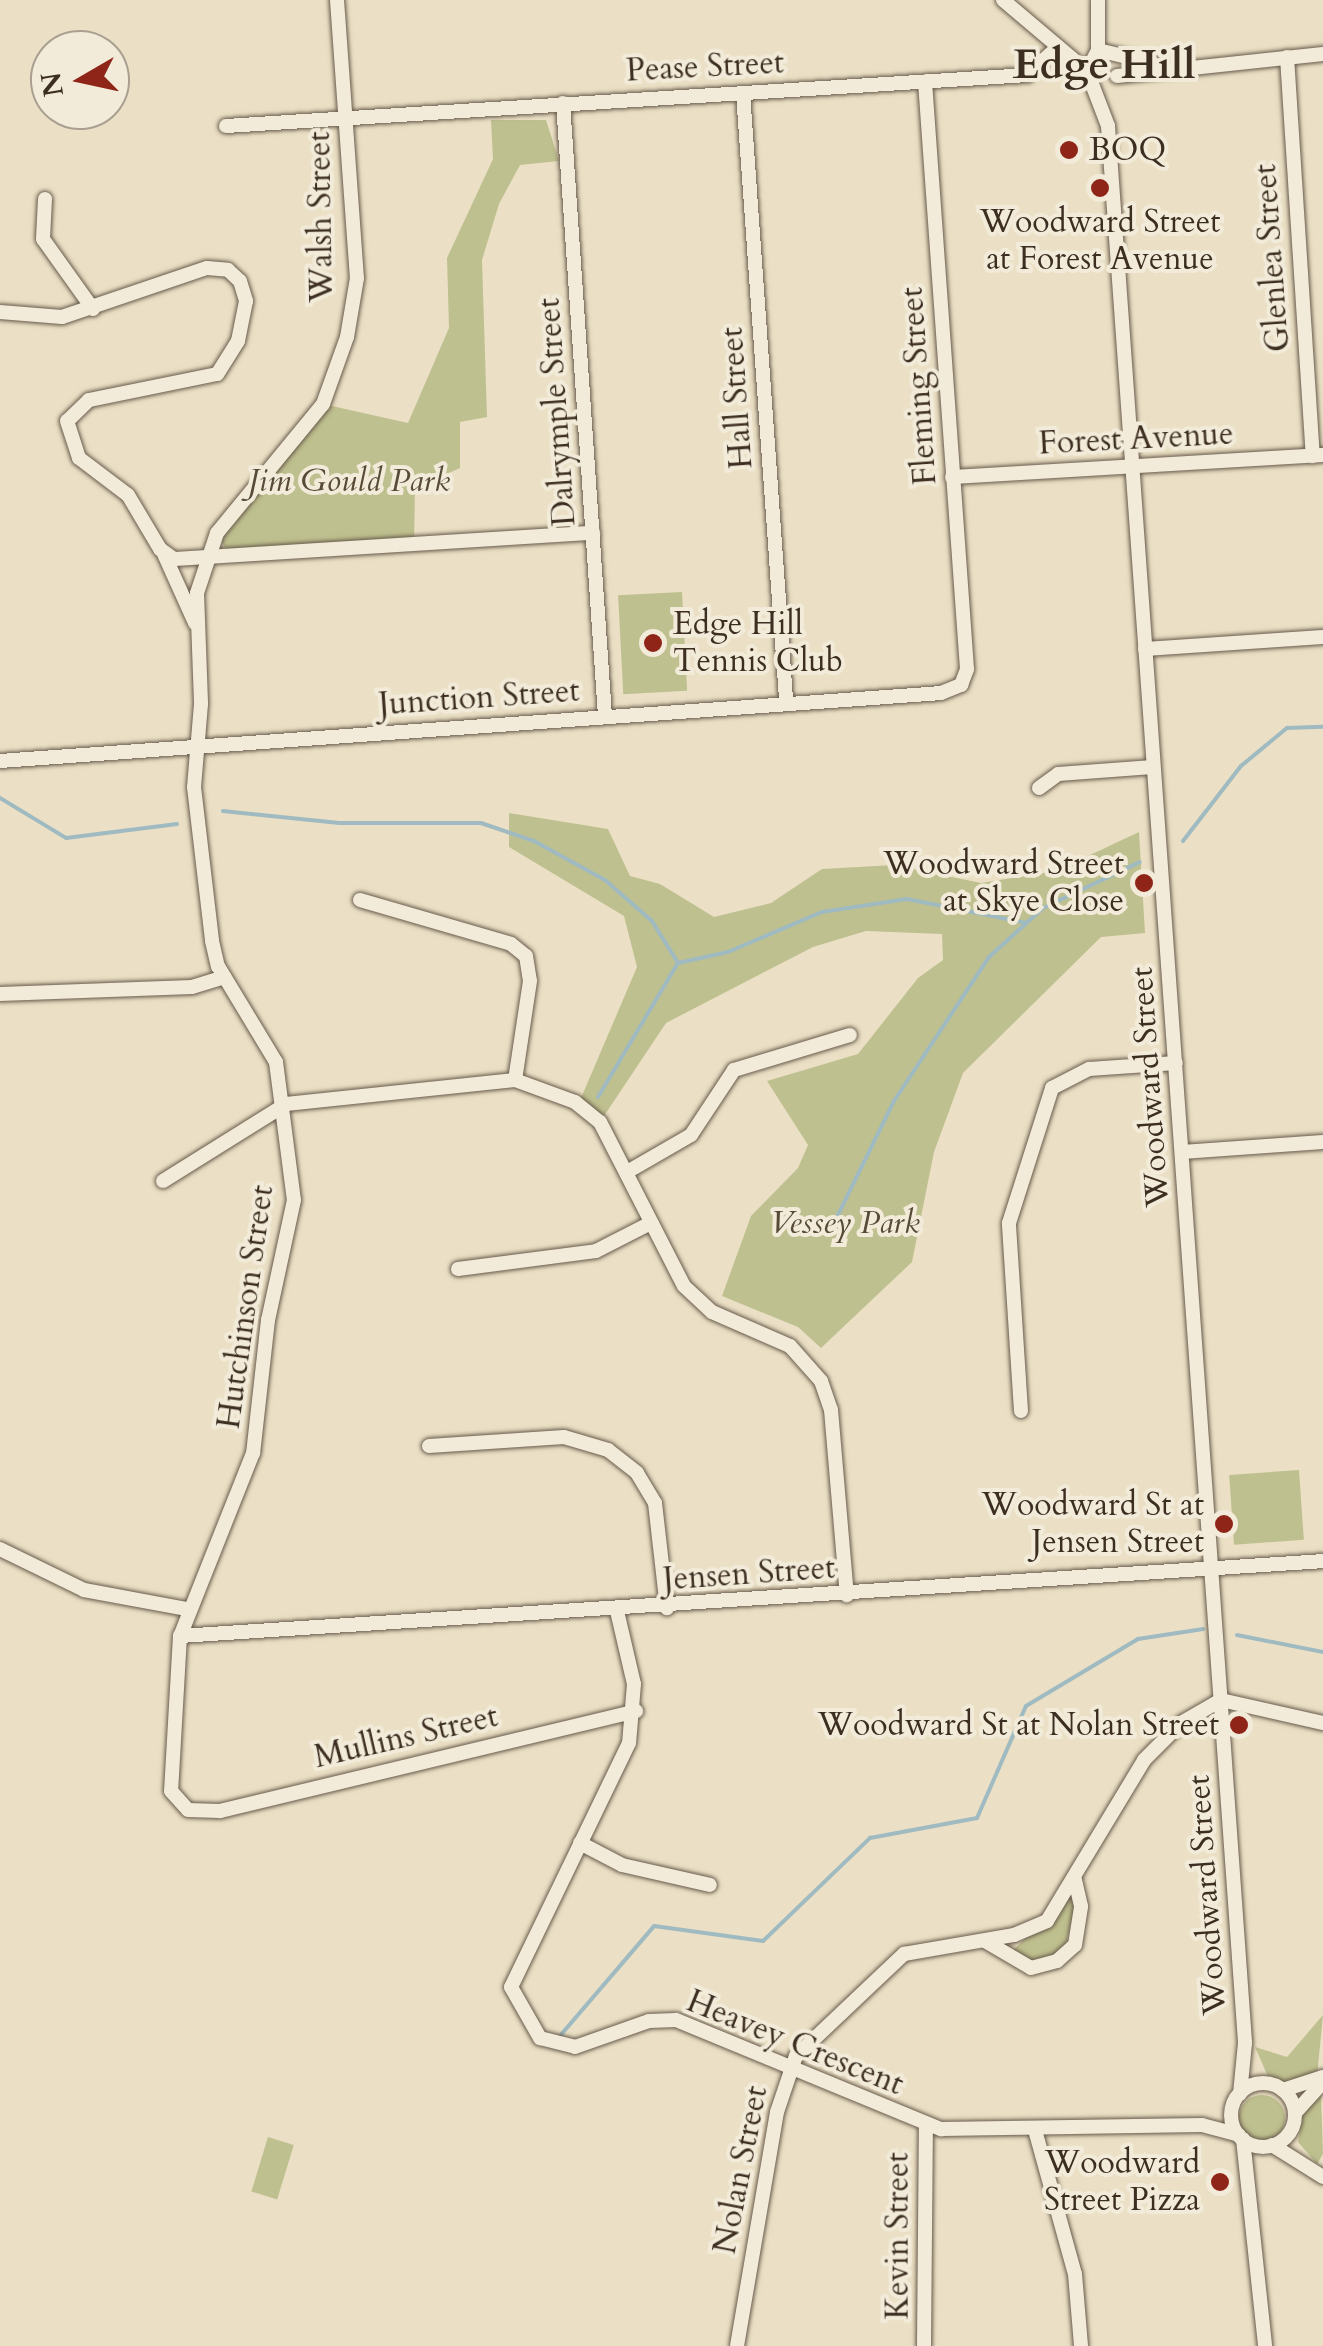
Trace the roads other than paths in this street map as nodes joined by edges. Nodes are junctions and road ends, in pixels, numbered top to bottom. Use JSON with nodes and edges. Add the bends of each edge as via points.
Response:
{"nodes":[{"id":1,"x":337,"y":0,"type":"edge"},
{"id":2,"x":1003,"y":0,"type":"edge"},
{"id":3,"x":1098,"y":0,"type":"edge"},
{"id":4,"x":1056,"y":49,"type":"junction"},
{"id":5,"x":1096,"y":51,"type":"junction"},
{"id":6,"x":1323,"y":54,"type":"edge"},
{"id":7,"x":1286,"y":56,"type":"junction"},
{"id":8,"x":1118,"y":57,"type":"junction"},
{"id":9,"x":1165,"y":66,"type":"junction"},
{"id":10,"x":1090,"y":76,"type":"junction"},
{"id":11,"x":1116,"y":77,"type":"junction"},
{"id":12,"x":925,"y":81,"type":"junction"},
{"id":13,"x":743,"y":93,"type":"junction"},
{"id":14,"x":563,"y":104,"type":"junction"},
{"id":15,"x":346,"y":119,"type":"junction"},
{"id":16,"x":226,"y":126,"type":"dead end"},
{"id":17,"x":1108,"y":126,"type":"junction"},
{"id":18,"x":45,"y":199,"type":"dead end"},
{"id":19,"x":93,"y":309,"type":"junction"},
{"id":20,"x":0,"y":312,"type":"edge"},
{"id":21,"x":1318,"y":455,"type":"edge"},
{"id":22,"x":1132,"y":468,"type":"junction"},
{"id":23,"x":952,"y":477,"type":"junction"},
{"id":24,"x":592,"y":533,"type":"junction"},
{"id":25,"x":164,"y":554,"type":"junction"},
{"id":26,"x":206,"y":560,"type":"junction"},
{"id":27,"x":196,"y":624,"type":"junction"},
{"id":28,"x":1323,"y":638,"type":"edge"},
{"id":29,"x":1145,"y":650,"type":"junction"},
{"id":30,"x":961,"y":685,"type":"joint"},
{"id":31,"x":786,"y":699,"type":"junction"},
{"id":32,"x":605,"y":716,"type":"junction"},
{"id":33,"x":198,"y":747,"type":"junction"},
{"id":34,"x":0,"y":761,"type":"edge"},
{"id":35,"x":1153,"y":767,"type":"junction"},
{"id":36,"x":1039,"y":788,"type":"dead end"},
{"id":37,"x":360,"y":900,"type":"dead end"},
{"id":38,"x":224,"y":977,"type":"junction"},
{"id":39,"x":0,"y":994,"type":"edge"},
{"id":40,"x":850,"y":1035,"type":"dead end"},
{"id":41,"x":1176,"y":1063,"type":"junction"},
{"id":42,"x":515,"y":1080,"type":"junction"},
{"id":43,"x":286,"y":1104,"type":"junction"},
{"id":44,"x":1323,"y":1142,"type":"edge"},
{"id":45,"x":1182,"y":1152,"type":"junction"},
{"id":46,"x":627,"y":1172,"type":"junction"},
{"id":47,"x":163,"y":1182,"type":"dead end"},
{"id":48,"x":650,"y":1224,"type":"junction"},
{"id":49,"x":458,"y":1269,"type":"dead end"},
{"id":50,"x":1021,"y":1411,"type":"dead end"},
{"id":51,"x":429,"y":1446,"type":"dead end"},
{"id":52,"x":0,"y":1548,"type":"edge"},
{"id":53,"x":1323,"y":1561,"type":"edge"},
{"id":54,"x":1211,"y":1568,"type":"junction"},
{"id":55,"x":846,"y":1596,"type":"junction"},
{"id":56,"x":667,"y":1608,"type":"junction"},
{"id":57,"x":187,"y":1609,"type":"junction"},
{"id":58,"x":616,"y":1611,"type":"junction"},
{"id":59,"x":180,"y":1636,"type":"junction"},
{"id":60,"x":1221,"y":1700,"type":"junction"},
{"id":61,"x":636,"y":1711,"type":"junction"},
{"id":62,"x":1323,"y":1723,"type":"edge"},
{"id":63,"x":188,"y":1810,"type":"joint"},
{"id":64,"x":580,"y":1844,"type":"junction"},
{"id":65,"x":1075,"y":1880,"type":"junction"},
{"id":66,"x":710,"y":1885,"type":"dead end"},
{"id":67,"x":985,"y":1942,"type":"junction"},
{"id":68,"x":1245,"y":2043,"type":"junction"},
{"id":69,"x":789,"y":2070,"type":"junction"},
{"id":70,"x":1323,"y":2080,"type":"edge"},
{"id":71,"x":1276,"y":2087,"type":"junction"},
{"id":72,"x":1238,"y":2097,"type":"junction"},
{"id":73,"x":1295,"y":2113,"type":"junction"},
{"id":74,"x":1202,"y":2124,"type":"junction"},
{"id":75,"x":926,"y":2125,"type":"junction"},
{"id":76,"x":1036,"y":2130,"type":"junction"},
{"id":77,"x":1291,"y":2130,"type":"junction"},
{"id":78,"x":1241,"y":2137,"type":"junction"},
{"id":79,"x":1270,"y":2146,"type":"junction"},
{"id":80,"x":1317,"y":2172,"type":"edge"},
{"id":81,"x":1254,"y":2182,"type":"junction"},
{"id":82,"x":737,"y":2346,"type":"edge"},
{"id":83,"x":924,"y":2346,"type":"edge"},
{"id":84,"x":1081,"y":2346,"type":"edge"},
{"id":85,"x":1264,"y":2346,"type":"edge"}],
"edges":[{"from":1,"to":15,"type":"street","name":"Walsh Street"},
{"from":2,"to":4,"type":"street"},
{"from":3,"to":5,"type":"street"},
{"from":4,"to":5,"type":"street"},
{"from":4,"to":10,"type":"street"},
{"from":4,"to":12,"type":"street","name":"Pease Street","via":[[1027,75]]},
{"from":5,"to":8,"type":"street"},
{"from":5,"to":10,"type":"street"},
{"from":6,"to":7,"type":"street"},
{"from":7,"to":9,"type":"street"},
{"from":7,"to":21,"type":"street","name":"Glenlea Street"},
{"from":8,"to":9,"type":"street"},
{"from":8,"to":11,"type":"street","name":"Woodward Street"},
{"from":9,"to":11,"type":"street"},
{"from":10,"to":11,"type":"street"},
{"from":10,"to":17,"type":"street","name":"Woodward Street"},
{"from":11,"to":17,"type":"street","name":"Woodward Street"},
{"from":12,"to":13,"type":"street","name":"Pease Street"},
{"from":12,"to":23,"type":"street","name":"Fleming Street"},
{"from":13,"to":14,"type":"street","name":"Pease Street"},
{"from":13,"to":31,"type":"street","name":"Hall Street"},
{"from":14,"to":15,"type":"street","name":"Pease Street"},
{"from":14,"to":24,"type":"street","name":"Dalrymple Street"},
{"from":15,"to":16,"type":"street","name":"Pease Street"},
{"from":15,"to":26,"type":"street","name":"Walsh Street","via":[[357,278],[348,337],[323,404],[218,533]]},
{"from":17,"to":22,"type":"street","name":"Woodward Street"},
{"from":18,"to":19,"type":"street","via":[[43,239]]},
{"from":19,"to":20,"type":"street","via":[[50,318]]},
{"from":19,"to":25,"type":"street","via":[[206,268],[234,274],[244,291],[238,341],[217,374],[90,400],[68,421],[78,458],[134,502]]},
{"from":21,"to":22,"type":"street","name":"Forest Avenue"},
{"from":22,"to":23,"type":"street","name":"Forest Avenue"},
{"from":22,"to":29,"type":"street","name":"Woodward Street"},
{"from":23,"to":30,"type":"street","name":"Fleming Street","via":[[967,669]]},
{"from":24,"to":26,"type":"street"},
{"from":24,"to":32,"type":"street","name":"Dalrymple Street"},
{"from":25,"to":26,"type":"street"},
{"from":25,"to":27,"type":"street"},
{"from":26,"to":27,"type":"street","name":"Walsh Street"},
{"from":27,"to":33,"type":"street","name":"Walsh Street"},
{"from":28,"to":29,"type":"street"},
{"from":29,"to":35,"type":"street","name":"Woodward Street"},
{"from":30,"to":31,"type":"street","name":"Junction Street","via":[[942,692]]},
{"from":31,"to":32,"type":"street","name":"Junction Street"},
{"from":32,"to":33,"type":"street","name":"Junction Street"},
{"from":33,"to":34,"type":"street","name":"Junction Street"},
{"from":33,"to":38,"type":"street","name":"Hutchinson Street","via":[[194,787],[212,941]]},
{"from":35,"to":36,"type":"street","via":[[1058,774]]},
{"from":35,"to":41,"type":"street","name":"Woodward Street"},
{"from":37,"to":42,"type":"street","via":[[511,944],[526,956],[530,981]]},
{"from":38,"to":39,"type":"street","via":[[192,987]]},
{"from":38,"to":43,"type":"street","name":"Hutchinson Street","via":[[276,1062]]},
{"from":40,"to":46,"type":"street","via":[[734,1070],[691,1136]]},
{"from":41,"to":45,"type":"street","name":"Woodward Street"},
{"from":41,"to":50,"type":"street","via":[[1075,1072],[1046,1101],[1009,1223]]},
{"from":42,"to":43,"type":"street"},
{"from":42,"to":46,"type":"street","via":[[589,1113]]},
{"from":43,"to":47,"type":"street"},
{"from":43,"to":57,"type":"street","name":"Hutchinson Street","via":[[294,1200],[268,1320],[253,1453]]},
{"from":44,"to":45,"type":"street"},
{"from":45,"to":54,"type":"street","name":"Woodward Street"},
{"from":46,"to":48,"type":"street"},
{"from":48,"to":49,"type":"street","via":[[596,1251]]},
{"from":48,"to":55,"type":"street","via":[[698,1301],[790,1346],[821,1381],[831,1410]]},
{"from":51,"to":56,"type":"street","via":[[564,1438],[608,1450],[638,1473],[656,1503]]},
{"from":52,"to":57,"type":"street","via":[[84,1590]]},
{"from":53,"to":54,"type":"street","name":"Jensen Street"},
{"from":54,"to":55,"type":"street","name":"Jensen Street"},
{"from":54,"to":60,"type":"street","name":"Woodward Street"},
{"from":55,"to":56,"type":"street","name":"Jensen Street"},
{"from":56,"to":58,"type":"street","name":"Jensen Street"},
{"from":57,"to":59,"type":"street","name":"Hutchinson Street"},
{"from":58,"to":59,"type":"street","name":"Jensen Street"},
{"from":58,"to":61,"type":"street","name":"Heavey Crescent"},
{"from":59,"to":63,"type":"street","name":"Hutchinson Street","via":[[171,1792]]},
{"from":60,"to":62,"type":"street"},
{"from":60,"to":65,"type":"street","name":"Nolan Street","via":[[1160,1740]]},
{"from":60,"to":68,"type":"street","name":"Woodward Street"},
{"from":61,"to":63,"type":"street","name":"Mullins Street","via":[[220,1811]]},
{"from":61,"to":64,"type":"street","name":"Heavey Crescent","via":[[615,1780]]},
{"from":64,"to":66,"type":"street","via":[[622,1866]]},
{"from":64,"to":69,"type":"street","name":"Heavey Crescent","via":[[514,1971],[513,1998],[528,2027],[552,2045],[575,2047],[649,2021],[676,2020]]},
{"from":65,"to":67,"type":"street","name":"Nolan Street","via":[[1048,1921]]},
{"from":65,"to":67,"type":"street","via":[[1075,1945],[1057,1961],[1031,1968]]},
{"from":67,"to":69,"type":"street","name":"Nolan Street","via":[[904,1954]]},
{"from":68,"to":71,"type":"street","name":"Woodward Street"},
{"from":68,"to":72,"type":"street","name":"Woodward Street"},
{"from":69,"to":75,"type":"street","name":"Heavey Crescent"},
{"from":69,"to":82,"type":"street","name":"Nolan Street"},
{"from":70,"to":71,"type":"street"},
{"from":70,"to":73,"type":"street"},
{"from":71,"to":72,"type":"street"},
{"from":71,"to":73,"type":"street"},
{"from":72,"to":74,"type":"street"},
{"from":72,"to":78,"type":"street"},
{"from":73,"to":77,"type":"street"},
{"from":74,"to":76,"type":"street","name":"Heavey Crescent"},
{"from":74,"to":78,"type":"street","name":"Heavey Crescent"},
{"from":75,"to":76,"type":"street","name":"Heavey Crescent"},
{"from":75,"to":83,"type":"street","name":"Kevin Street"},
{"from":76,"to":84,"type":"street","via":[[1075,2274]]},
{"from":77,"to":79,"type":"street"},
{"from":77,"to":80,"type":"street"},
{"from":78,"to":79,"type":"street"},
{"from":78,"to":81,"type":"street"},
{"from":79,"to":80,"type":"street"},
{"from":79,"to":81,"type":"street"},
{"from":81,"to":85,"type":"street"}]}
